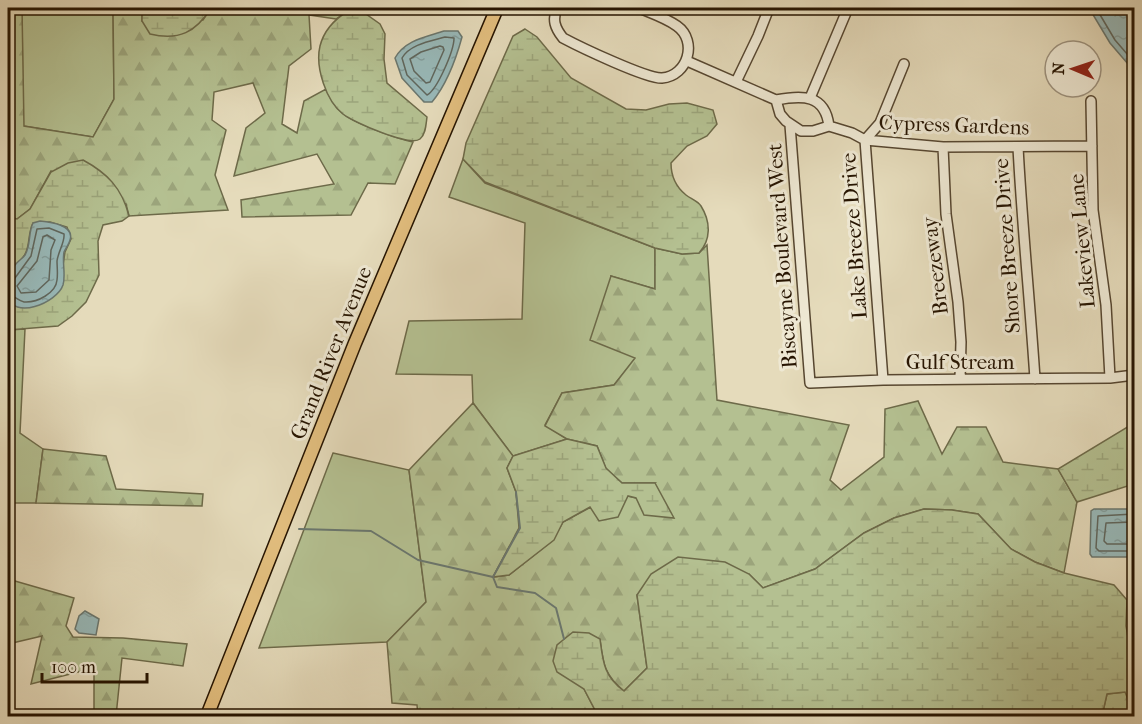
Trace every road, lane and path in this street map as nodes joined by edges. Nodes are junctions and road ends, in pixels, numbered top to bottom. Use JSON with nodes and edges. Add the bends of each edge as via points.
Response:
{"nodes":[{"id":1,"x":497,"y":8,"type":"edge"},
{"id":2,"x":544,"y":8,"type":"edge"},
{"id":3,"x":639,"y":8,"type":"edge"},
{"id":4,"x":769,"y":8,"type":"edge"},
{"id":5,"x":848,"y":8,"type":"edge"},
{"id":6,"x":556,"y":10,"type":"edge"},
{"id":7,"x":687,"y":61,"type":"junction"},
{"id":8,"x":904,"y":64,"type":"dead end"},
{"id":9,"x":736,"y":82,"type":"junction"},
{"id":10,"x":810,"y":98,"type":"junction"},
{"id":11,"x":776,"y":100,"type":"junction"},
{"id":12,"x":1091,"y":101,"type":"dead end"},
{"id":13,"x":790,"y":125,"type":"junction"},
{"id":14,"x":829,"y":126,"type":"junction"},
{"id":15,"x":865,"y":140,"type":"junction"},
{"id":16,"x":1092,"y":146,"type":"junction"},
{"id":17,"x":943,"y":147,"type":"junction"},
{"id":18,"x":1018,"y":147,"type":"junction"},
{"id":19,"x":1134,"y":375,"type":"edge"},
{"id":20,"x":1110,"y":378,"type":"junction"},
{"id":21,"x":1035,"y":379,"type":"junction"},
{"id":22,"x":883,"y":380,"type":"junction"},
{"id":23,"x":960,"y":380,"type":"junction"},
{"id":24,"x":810,"y":383,"type":"joint"},
{"id":25,"x":207,"y":717,"type":"edge"}],
"edges":[{"from":1,"to":25,"type":"main road","name":"Grand River Avenue","via":[[356,343]]},
{"from":2,"to":6,"type":"street"},
{"from":3,"to":7,"type":"street","via":[[678,27],[687,44]]},
{"from":4,"to":9,"type":"street"},
{"from":5,"to":10,"type":"street"},
{"from":6,"to":7,"type":"street","via":[[554,22],[563,38],[653,78],[672,76]]},
{"from":7,"to":9,"type":"street"},
{"from":8,"to":15,"type":"street","name":"Lake Breeze Drive","via":[[880,123]]},
{"from":9,"to":11,"type":"street"},
{"from":10,"to":11,"type":"street"},
{"from":10,"to":14,"type":"street","via":[[824,107]]},
{"from":11,"to":13,"type":"street","via":[[780,114]]},
{"from":12,"to":16,"type":"street","name":"Lakeview Lane"},
{"from":13,"to":14,"type":"street","name":"Cypress Gardens","via":[[813,131]]},
{"from":13,"to":24,"type":"street","name":"Biscayne Boulevard West"},
{"from":14,"to":15,"type":"street","name":"Cypress Gardens"},
{"from":15,"to":17,"type":"street","name":"Cypress Gardens"},
{"from":15,"to":22,"type":"street","name":"Lake Breeze Drive"},
{"from":16,"to":18,"type":"street","name":"Cypress Gardens"},
{"from":16,"to":20,"type":"street","name":"Lakeview Lane","via":[[1093,210],[1106,305]]},
{"from":17,"to":18,"type":"street","name":"Cypress Gardens"},
{"from":17,"to":23,"type":"street","name":"Breezeway","via":[[946,214],[959,312]]},
{"from":18,"to":21,"type":"street","name":"Shore Breeze Drive"},
{"from":19,"to":20,"type":"street","name":"Gulf Stream"},
{"from":20,"to":21,"type":"street","name":"Gulf Stream"},
{"from":21,"to":23,"type":"street","name":"Gulf Stream"},
{"from":22,"to":23,"type":"street","name":"Gulf Stream"},
{"from":22,"to":24,"type":"street","name":"Gulf Stream"}]}
